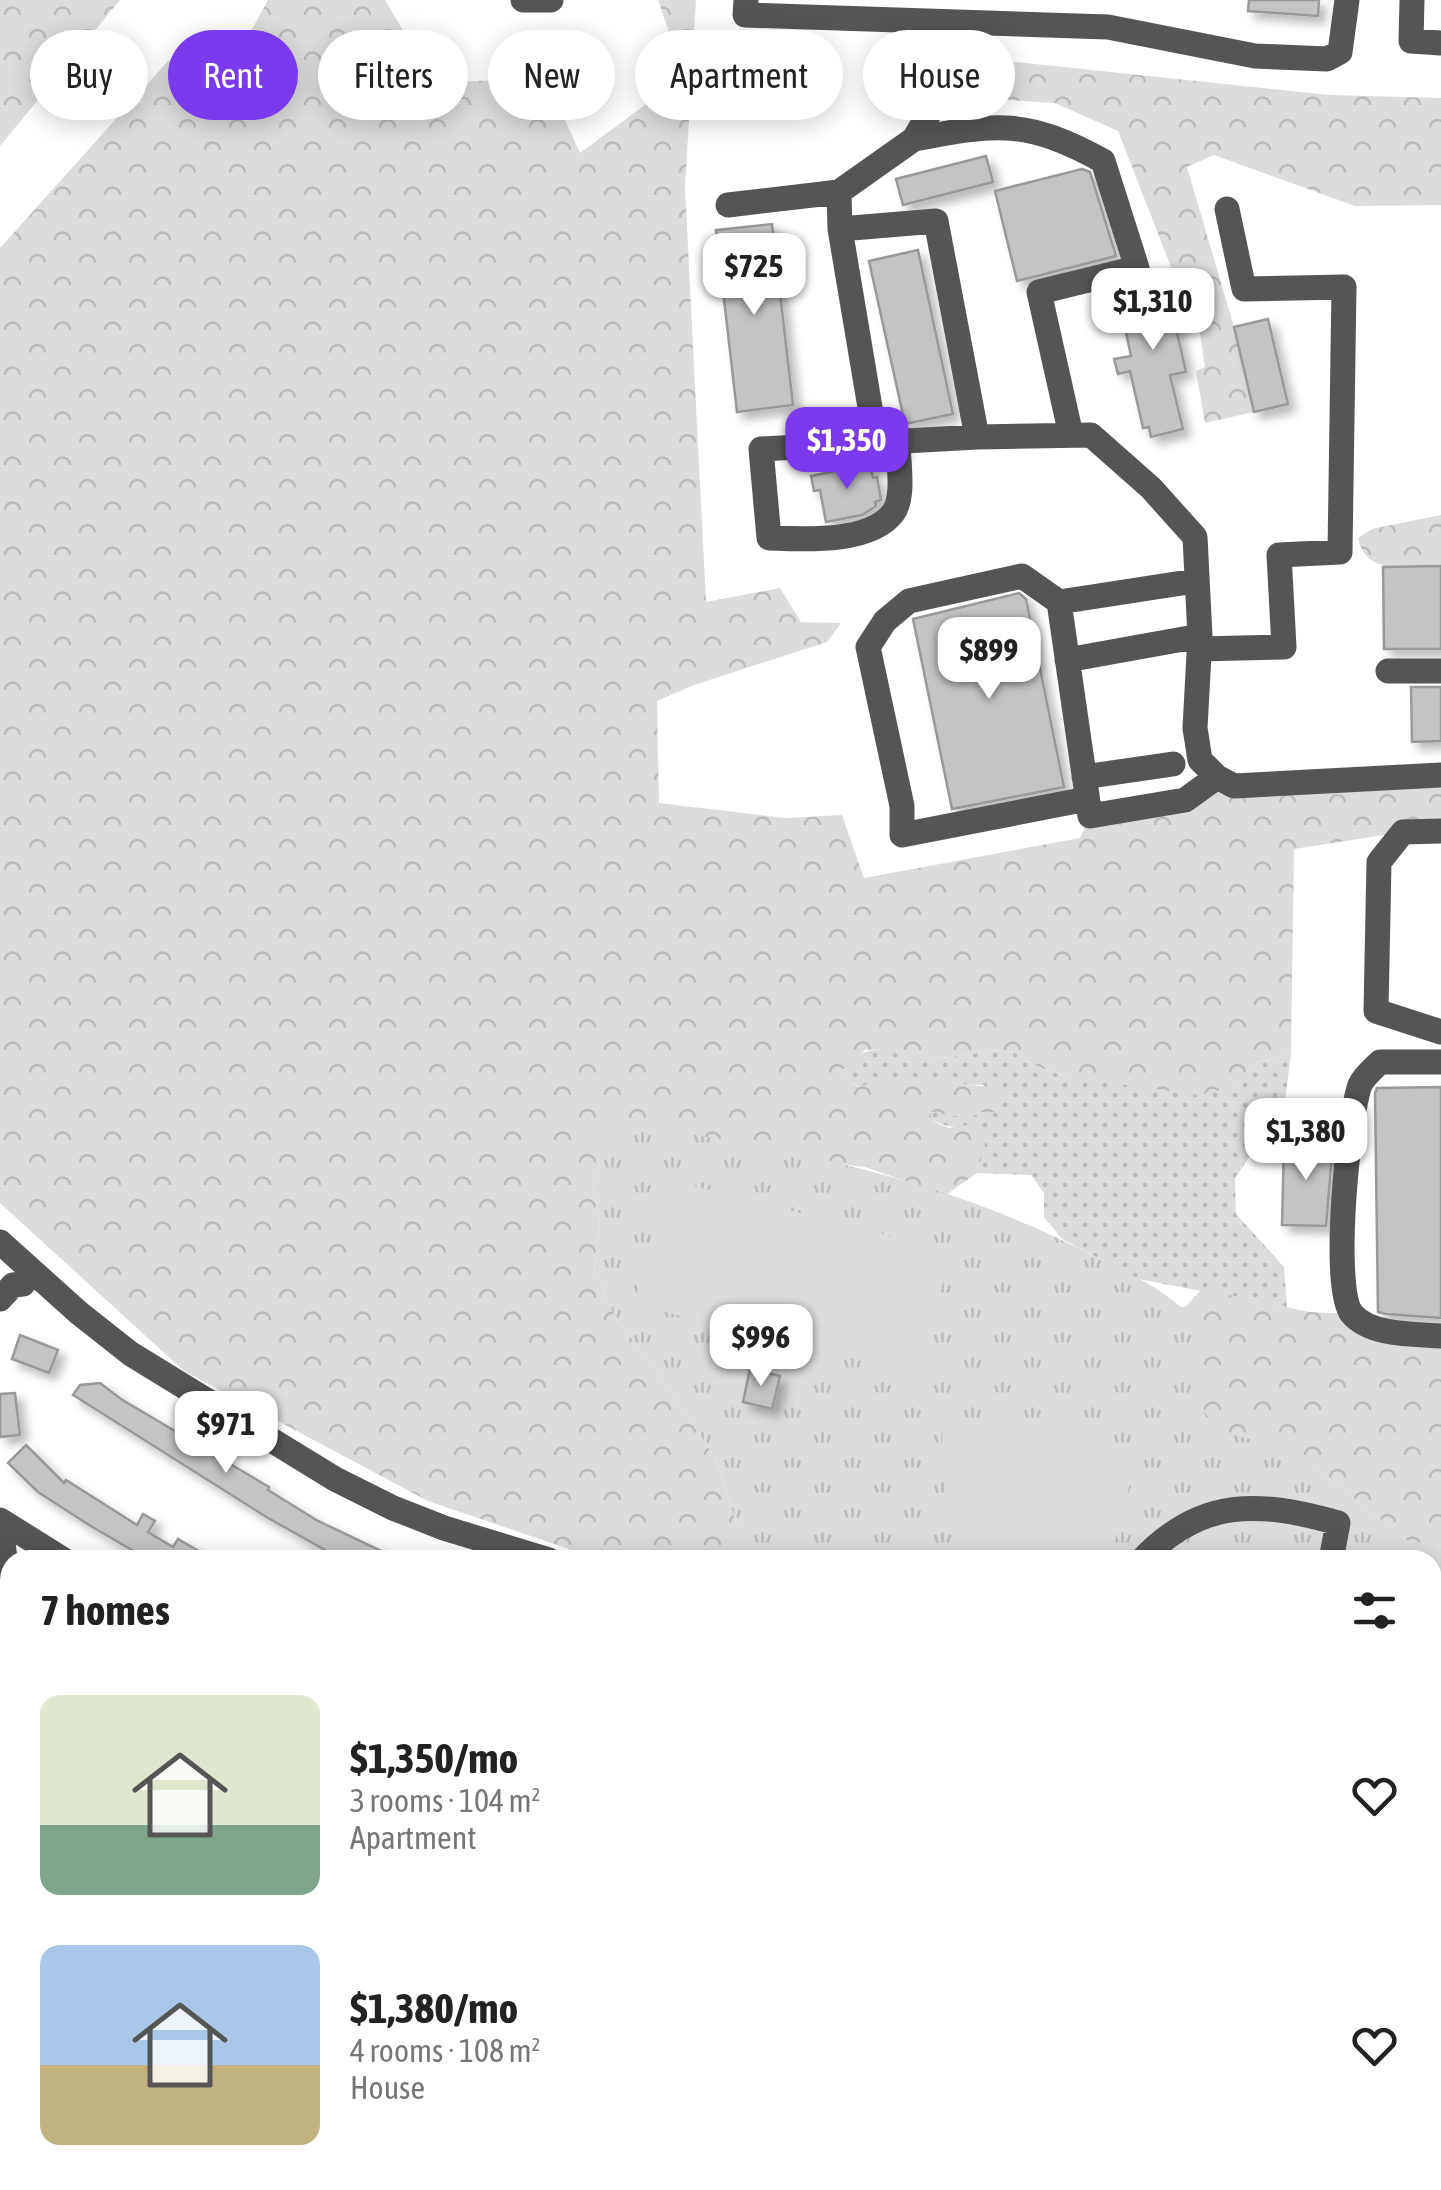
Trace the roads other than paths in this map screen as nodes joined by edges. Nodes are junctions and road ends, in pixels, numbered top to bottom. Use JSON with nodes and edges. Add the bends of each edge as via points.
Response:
{"nodes":[{"id":1,"x":523,"y":0,"type":"edge"},
{"id":2,"x":551,"y":0,"type":"edge"},
{"id":3,"x":746,"y":0,"type":"edge"},
{"id":4,"x":1347,"y":0,"type":"edge"},
{"id":5,"x":1412,"y":0,"type":"edge"},
{"id":6,"x":944,"y":22,"type":"junction"},
{"id":7,"x":1441,"y":44,"type":"edge"},
{"id":8,"x":914,"y":139,"type":"junction"},
{"id":9,"x":838,"y":192,"type":"junction"},
{"id":10,"x":728,"y":204,"type":"dead end"},
{"id":11,"x":1227,"y":209,"type":"dead end"},
{"id":12,"x":840,"y":229,"type":"junction"},
{"id":13,"x":1072,"y":435,"type":"junction"},
{"id":14,"x":977,"y":437,"type":"junction"},
{"id":15,"x":887,"y":442,"type":"junction"},
{"id":16,"x":1195,"y":581,"type":"junction"},
{"id":17,"x":1059,"y":602,"type":"junction"},
{"id":18,"x":1199,"y":643,"type":"junction"},
{"id":19,"x":1067,"y":660,"type":"junction"},
{"id":20,"x":1441,"y":670,"type":"edge"},
{"id":21,"x":1388,"y":671,"type":"dead end"},
{"id":22,"x":1172,"y":764,"type":"dead end"},
{"id":23,"x":1441,"y":775,"type":"edge"},
{"id":24,"x":1217,"y":776,"type":"junction"},
{"id":25,"x":1086,"y":788,"type":"junction"},
{"id":26,"x":1441,"y":832,"type":"edge"},
{"id":27,"x":1441,"y":1032,"type":"edge"},
{"id":28,"x":1441,"y":1062,"type":"edge"},
{"id":29,"x":0,"y":1242,"type":"edge"},
{"id":30,"x":23,"y":1284,"type":"dead end"},
{"id":31,"x":0,"y":1298,"type":"edge"},
{"id":32,"x":1441,"y":1336,"type":"edge"},
{"id":33,"x":0,"y":1520,"type":"edge"},
{"id":34,"x":4,"y":1550,"type":"edge"},
{"id":35,"x":48,"y":1550,"type":"edge"},
{"id":36,"x":516,"y":1550,"type":"edge"},
{"id":37,"x":1151,"y":1550,"type":"edge"},
{"id":38,"x":1333,"y":1550,"type":"edge"},
{"id":39,"x":604,"y":2190,"type":"edge"},
{"id":40,"x":658,"y":2190,"type":"edge"}],
"edges":[{"from":1,"to":2,"type":"street"},
{"from":3,"to":6,"type":"street","via":[[745,16]]},
{"from":4,"to":6,"type":"street","via":[[1340,52],[1326,59],[1255,56],[1108,27]]},
{"from":5,"to":7,"type":"street","via":[[1411,41]]},
{"from":6,"to":8,"type":"street","via":[[949,55],[934,107]]},
{"from":8,"to":9,"type":"street"},
{"from":8,"to":13,"type":"street","via":[[984,126],[1022,128],[1060,138],[1103,161],[1138,268],[1039,292]]},
{"from":9,"to":10,"type":"street"},
{"from":9,"to":12,"type":"street"},
{"from":11,"to":18,"type":"street","via":[[1244,289],[1344,287],[1340,552],[1279,555],[1284,647]]},
{"from":12,"to":14,"type":"street","via":[[936,220]]},
{"from":12,"to":15,"type":"street"},
{"from":13,"to":14,"type":"street"},
{"from":13,"to":16,"type":"street","via":[[1092,435],[1195,537]]},
{"from":14,"to":15,"type":"street"},
{"from":15,"to":15,"type":"street","via":[[761,449],[769,538],[851,535],[893,513],[898,496]]},
{"from":16,"to":17,"type":"street"},
{"from":16,"to":18,"type":"street"},
{"from":17,"to":19,"type":"street"},
{"from":17,"to":25,"type":"street","via":[[1022,576],[909,601],[868,648],[902,806],[902,835]]},
{"from":18,"to":19,"type":"street"},
{"from":18,"to":24,"type":"street","via":[[1195,728],[1200,760]]},
{"from":19,"to":25,"type":"street"},
{"from":20,"to":21,"type":"street"},
{"from":22,"to":25,"type":"street"},
{"from":23,"to":24,"type":"street","via":[[1234,786]]},
{"from":24,"to":25,"type":"street","via":[[1185,800],[1090,816]]},
{"from":26,"to":27,"type":"street","via":[[1403,832],[1379,862],[1376,1010]]},
{"from":28,"to":32,"type":"street","via":[[1380,1062],[1361,1080],[1347,1140],[1343,1269],[1352,1314],[1368,1325]]},
{"from":29,"to":36,"type":"street","via":[[131,1354],[334,1479],[444,1528]]},
{"from":30,"to":31,"type":"street"},
{"from":33,"to":34,"type":"street"},
{"from":33,"to":35,"type":"street"},
{"from":37,"to":38,"type":"street","via":[[1203,1516],[1266,1507],[1338,1524]]},
{"from":39,"to":40,"type":"street"}]}
